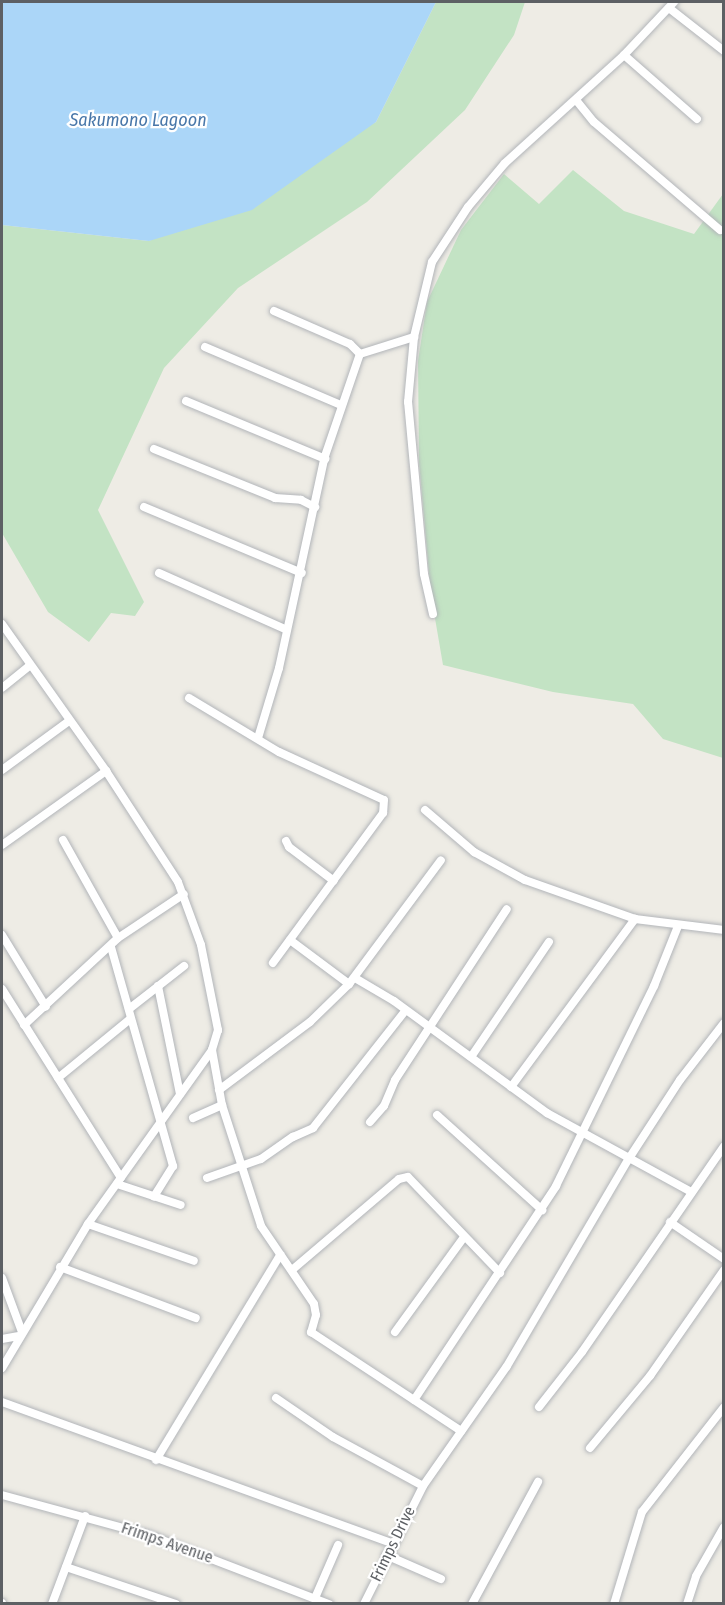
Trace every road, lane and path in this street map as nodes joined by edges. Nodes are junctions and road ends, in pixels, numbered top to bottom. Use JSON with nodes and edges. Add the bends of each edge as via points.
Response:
{"nodes":[{"id":1,"x":672,"y":5,"type":"edge"},
{"id":2,"x":723,"y":51,"type":"edge"},
{"id":3,"x":624,"y":55,"type":"junction"},
{"id":4,"x":576,"y":100,"type":"junction"},
{"id":5,"x":697,"y":119,"type":"dead end"},
{"id":6,"x":720,"y":230,"type":"dead end"},
{"id":7,"x":274,"y":311,"type":"dead end"},
{"id":8,"x":414,"y":337,"type":"junction"},
{"id":9,"x":205,"y":347,"type":"dead end"},
{"id":10,"x":360,"y":354,"type":"junction"},
{"id":11,"x":186,"y":401,"type":"dead end"},
{"id":12,"x":341,"y":405,"type":"junction"},
{"id":13,"x":154,"y":449,"type":"dead end"},
{"id":14,"x":325,"y":459,"type":"junction"},
{"id":15,"x":144,"y":507,"type":"dead end"},
{"id":16,"x":315,"y":507,"type":"junction"},
{"id":17,"x":159,"y":573,"type":"dead end"},
{"id":18,"x":302,"y":573,"type":"junction"},
{"id":19,"x":433,"y":614,"type":"dead end"},
{"id":20,"x":2,"y":624,"type":"edge"},
{"id":21,"x":287,"y":630,"type":"junction"},
{"id":22,"x":30,"y":665,"type":"junction"},
{"id":23,"x":2,"y":688,"type":"edge"},
{"id":24,"x":189,"y":698,"type":"dead end"},
{"id":25,"x":69,"y":721,"type":"junction"},
{"id":26,"x":258,"y":738,"type":"junction"},
{"id":27,"x":2,"y":770,"type":"edge"},
{"id":28,"x":106,"y":771,"type":"junction"},
{"id":29,"x":425,"y":810,"type":"dead end"},
{"id":30,"x":63,"y":840,"type":"dead end"},
{"id":31,"x":286,"y":841,"type":"dead end"},
{"id":32,"x":2,"y":844,"type":"edge"},
{"id":33,"x":441,"y":860,"type":"dead end"},
{"id":34,"x":334,"y":881,"type":"junction"},
{"id":35,"x":184,"y":894,"type":"junction"},
{"id":36,"x":507,"y":909,"type":"dead end"},
{"id":37,"x":635,"y":919,"type":"junction"},
{"id":38,"x":678,"y":926,"type":"junction"},
{"id":39,"x":723,"y":930,"type":"edge"},
{"id":40,"x":2,"y":935,"type":"edge"},
{"id":41,"x":118,"y":938,"type":"junction"},
{"id":42,"x":290,"y":940,"type":"junction"},
{"id":43,"x":549,"y":942,"type":"dead end"},
{"id":44,"x":111,"y":947,"type":"junction"},
{"id":45,"x":273,"y":963,"type":"dead end"},
{"id":46,"x":184,"y":966,"type":"dead end"},
{"id":47,"x":352,"y":981,"type":"junction"},
{"id":48,"x":158,"y":986,"type":"junction"},
{"id":49,"x":2,"y":989,"type":"edge"},
{"id":50,"x":46,"y":1007,"type":"junction"},
{"id":51,"x":129,"y":1009,"type":"junction"},
{"id":52,"x":406,"y":1011,"type":"junction"},
{"id":53,"x":130,"y":1019,"type":"junction"},
{"id":54,"x":723,"y":1023,"type":"edge"},
{"id":55,"x":24,"y":1025,"type":"junction"},
{"id":56,"x":430,"y":1028,"type":"junction"},
{"id":57,"x":212,"y":1050,"type":"junction"},
{"id":58,"x":471,"y":1057,"type":"junction"},
{"id":59,"x":58,"y":1078,"type":"junction"},
{"id":60,"x":512,"y":1087,"type":"junction"},
{"id":61,"x":219,"y":1090,"type":"junction"},
{"id":62,"x":180,"y":1094,"type":"junction"},
{"id":63,"x":222,"y":1105,"type":"junction"},
{"id":64,"x":437,"y":1115,"type":"dead end"},
{"id":65,"x":193,"y":1118,"type":"dead end"},
{"id":66,"x":369,"y":1122,"type":"dead end"},
{"id":67,"x":159,"y":1124,"type":"junction"},
{"id":68,"x":583,"y":1134,"type":"junction"},
{"id":69,"x":723,"y":1146,"type":"edge"},
{"id":70,"x":628,"y":1160,"type":"junction"},
{"id":71,"x":242,"y":1166,"type":"junction"},
{"id":72,"x":207,"y":1178,"type":"dead end"},
{"id":73,"x":119,"y":1181,"type":"junction"},
{"id":74,"x":691,"y":1192,"type":"junction"},
{"id":75,"x":154,"y":1196,"type":"junction"},
{"id":76,"x":181,"y":1205,"type":"dead end"},
{"id":77,"x":542,"y":1210,"type":"junction"},
{"id":78,"x":670,"y":1222,"type":"junction"},
{"id":79,"x":88,"y":1224,"type":"junction"},
{"id":80,"x":464,"y":1238,"type":"junction"},
{"id":81,"x":280,"y":1255,"type":"junction"},
{"id":82,"x":723,"y":1259,"type":"edge"},
{"id":83,"x":194,"y":1261,"type":"dead end"},
{"id":84,"x":60,"y":1268,"type":"junction"},
{"id":85,"x":292,"y":1270,"type":"junction"},
{"id":86,"x":723,"y":1270,"type":"edge"},
{"id":87,"x":500,"y":1273,"type":"junction"},
{"id":88,"x":2,"y":1278,"type":"edge"},
{"id":89,"x":196,"y":1318,"type":"dead end"},
{"id":90,"x":395,"y":1332,"type":"dead end"},
{"id":91,"x":20,"y":1334,"type":"junction"},
{"id":92,"x":2,"y":1339,"type":"edge"},
{"id":93,"x":2,"y":1368,"type":"edge"},
{"id":94,"x":276,"y":1398,"type":"dead end"},
{"id":95,"x":414,"y":1400,"type":"junction"},
{"id":96,"x":2,"y":1401,"type":"edge"},
{"id":97,"x":539,"y":1407,"type":"dead end"},
{"id":98,"x":723,"y":1407,"type":"edge"},
{"id":99,"x":462,"y":1431,"type":"junction"},
{"id":100,"x":590,"y":1448,"type":"dead end"},
{"id":101,"x":156,"y":1460,"type":"junction"},
{"id":102,"x":538,"y":1482,"type":"dead end"},
{"id":103,"x":423,"y":1486,"type":"junction"},
{"id":104,"x":2,"y":1495,"type":"edge"},
{"id":105,"x":85,"y":1516,"type":"junction"},
{"id":106,"x":723,"y":1527,"type":"edge"},
{"id":107,"x":391,"y":1543,"type":"junction"},
{"id":108,"x":338,"y":1545,"type":"dead end"},
{"id":109,"x":386,"y":1555,"type":"junction"},
{"id":110,"x":66,"y":1567,"type":"junction"},
{"id":111,"x":441,"y":1579,"type":"dead end"},
{"id":112,"x":315,"y":1598,"type":"junction"},
{"id":113,"x":52,"y":1604,"type":"edge"},
{"id":114,"x":176,"y":1604,"type":"edge"},
{"id":115,"x":329,"y":1604,"type":"edge"},
{"id":116,"x":364,"y":1604,"type":"edge"},
{"id":117,"x":472,"y":1604,"type":"edge"},
{"id":118,"x":614,"y":1604,"type":"edge"},
{"id":119,"x":687,"y":1604,"type":"edge"}],
"edges":[{"from":1,"to":2,"type":"street"},
{"from":1,"to":3,"type":"street"},
{"from":3,"to":4,"type":"street"},
{"from":3,"to":5,"type":"street"},
{"from":4,"to":6,"type":"street","via":[[594,122]]},
{"from":4,"to":8,"type":"street","via":[[505,163],[435,255]]},
{"from":7,"to":10,"type":"street","via":[[350,344]]},
{"from":8,"to":10,"type":"street"},
{"from":8,"to":19,"type":"street","via":[[409,409],[424,574]]},
{"from":9,"to":12,"type":"street"},
{"from":10,"to":12,"type":"street"},
{"from":11,"to":14,"type":"street"},
{"from":12,"to":14,"type":"street"},
{"from":13,"to":16,"type":"street","via":[[275,498],[301,500]]},
{"from":14,"to":16,"type":"street"},
{"from":15,"to":18,"type":"street"},
{"from":16,"to":18,"type":"street"},
{"from":17,"to":21,"type":"street"},
{"from":18,"to":21,"type":"street"},
{"from":20,"to":22,"type":"street"},
{"from":21,"to":26,"type":"street"},
{"from":22,"to":23,"type":"street"},
{"from":22,"to":25,"type":"street"},
{"from":24,"to":26,"type":"street"},
{"from":25,"to":27,"type":"street"},
{"from":25,"to":28,"type":"street"},
{"from":26,"to":34,"type":"street","via":[[296,761],[384,800],[383,813]]},
{"from":28,"to":32,"type":"street"},
{"from":28,"to":35,"type":"street"},
{"from":29,"to":37,"type":"street","via":[[496,867],[570,898]]},
{"from":30,"to":41,"type":"street"},
{"from":31,"to":34,"type":"street"},
{"from":33,"to":47,"type":"street"},
{"from":34,"to":42,"type":"street"},
{"from":35,"to":41,"type":"street"},
{"from":35,"to":57,"type":"street","via":[[201,945],[218,1030]]},
{"from":36,"to":56,"type":"street"},
{"from":37,"to":38,"type":"street"},
{"from":37,"to":60,"type":"street"},
{"from":38,"to":39,"type":"street"},
{"from":38,"to":68,"type":"street"},
{"from":40,"to":50,"type":"street"},
{"from":41,"to":44,"type":"street"},
{"from":42,"to":45,"type":"street"},
{"from":42,"to":47,"type":"street"},
{"from":43,"to":58,"type":"street"},
{"from":44,"to":50,"type":"street"},
{"from":44,"to":51,"type":"street"},
{"from":46,"to":48,"type":"street"},
{"from":47,"to":52,"type":"street"},
{"from":47,"to":61,"type":"street","via":[[301,1029]]},
{"from":48,"to":51,"type":"street"},
{"from":48,"to":62,"type":"street"},
{"from":49,"to":55,"type":"street"},
{"from":50,"to":55,"type":"street"},
{"from":51,"to":53,"type":"street"},
{"from":52,"to":56,"type":"street"},
{"from":52,"to":71,"type":"street","via":[[313,1128],[261,1160]]},
{"from":53,"to":59,"type":"street"},
{"from":53,"to":67,"type":"street"},
{"from":54,"to":70,"type":"street","name":"Frimps Drive"},
{"from":55,"to":59,"type":"street"},
{"from":56,"to":58,"type":"street"},
{"from":56,"to":66,"type":"street","via":[[387,1094],[384,1106]]},
{"from":57,"to":61,"type":"street"},
{"from":57,"to":62,"type":"street"},
{"from":58,"to":60,"type":"street"},
{"from":59,"to":73,"type":"street"},
{"from":60,"to":68,"type":"street"},
{"from":61,"to":63,"type":"street"},
{"from":62,"to":67,"type":"street"},
{"from":63,"to":65,"type":"street"},
{"from":63,"to":71,"type":"street"},
{"from":64,"to":77,"type":"street"},
{"from":67,"to":73,"type":"street"},
{"from":67,"to":75,"type":"street","via":[[173,1171]]},
{"from":68,"to":70,"type":"street"},
{"from":68,"to":77,"type":"street"},
{"from":69,"to":74,"type":"street"},
{"from":70,"to":74,"type":"street"},
{"from":70,"to":99,"type":"street","name":"Frimps Drive","via":[[551,1296]]},
{"from":71,"to":72,"type":"street"},
{"from":71,"to":81,"type":"street","via":[[261,1227]]},
{"from":73,"to":75,"type":"street"},
{"from":73,"to":79,"type":"street"},
{"from":74,"to":78,"type":"street"},
{"from":75,"to":76,"type":"street"},
{"from":77,"to":87,"type":"street"},
{"from":78,"to":82,"type":"street"},
{"from":78,"to":97,"type":"street","via":[[582,1352]]},
{"from":79,"to":83,"type":"street"},
{"from":79,"to":84,"type":"street"},
{"from":80,"to":85,"type":"street","via":[[413,1180],[404,1178]]},
{"from":80,"to":87,"type":"street"},
{"from":80,"to":90,"type":"street"},
{"from":81,"to":85,"type":"street"},
{"from":81,"to":101,"type":"street"},
{"from":84,"to":89,"type":"street"},
{"from":84,"to":91,"type":"street"},
{"from":85,"to":95,"type":"street","via":[[314,1304],[312,1334]]},
{"from":86,"to":100,"type":"street","via":[[650,1376]]},
{"from":87,"to":95,"type":"street"},
{"from":88,"to":91,"type":"street"},
{"from":91,"to":92,"type":"street"},
{"from":91,"to":93,"type":"street"},
{"from":94,"to":103,"type":"street","via":[[333,1437]]},
{"from":95,"to":99,"type":"street"},
{"from":96,"to":101,"type":"street"},
{"from":98,"to":118,"type":"street","via":[[642,1512]]},
{"from":99,"to":103,"type":"street","name":"Frimps Drive"},
{"from":101,"to":107,"type":"street"},
{"from":102,"to":117,"type":"street"},
{"from":103,"to":107,"type":"street","name":"Frimps Drive"},
{"from":104,"to":105,"type":"street","name":"Frimps Avenue"},
{"from":105,"to":110,"type":"street"},
{"from":105,"to":112,"type":"street","name":"Frimps Avenue","via":[[149,1534]]},
{"from":106,"to":119,"type":"street","via":[[696,1576]]},
{"from":107,"to":109,"type":"street","name":"Frimps Drive"},
{"from":108,"to":112,"type":"street"},
{"from":109,"to":111,"type":"street"},
{"from":109,"to":116,"type":"street","name":"Frimps Drive"},
{"from":110,"to":113,"type":"street"},
{"from":110,"to":114,"type":"street"},
{"from":112,"to":115,"type":"street","name":"Frimps Avenue"}]}
